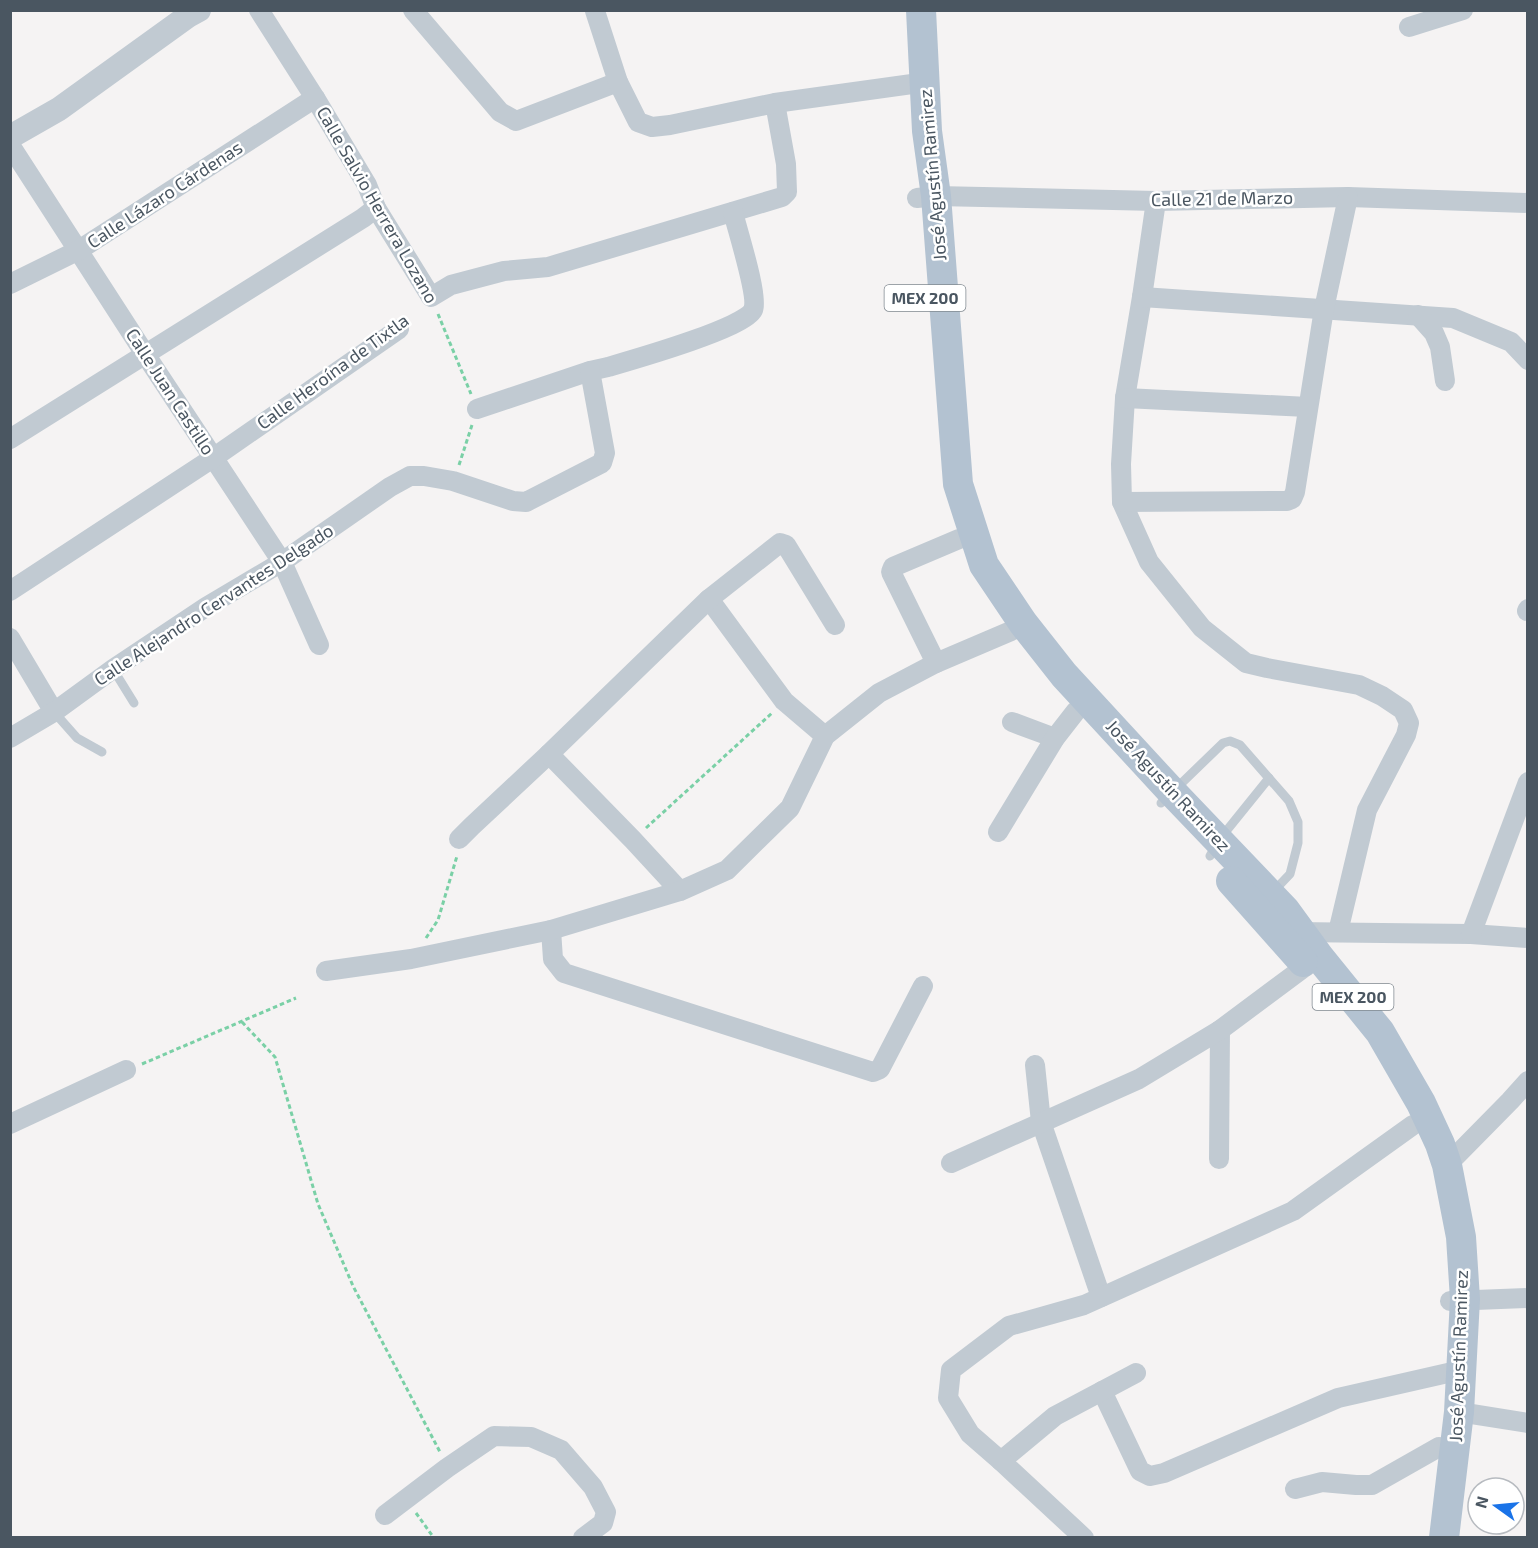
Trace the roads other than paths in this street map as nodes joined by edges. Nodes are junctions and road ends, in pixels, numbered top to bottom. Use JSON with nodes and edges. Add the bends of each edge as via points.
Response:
{"nodes":[{"id":1,"x":199,"y":10,"type":"edge"},
{"id":2,"x":258,"y":10,"type":"edge"},
{"id":3,"x":907,"y":10,"type":"edge"},
{"id":4,"x":921,"y":10,"type":"edge"},
{"id":5,"x":1463,"y":10,"type":"edge"},
{"id":6,"x":595,"y":11,"type":"edge"},
{"id":7,"x":418,"y":12,"type":"edge"},
{"id":8,"x":1409,"y":27,"type":"dead end"},
{"id":9,"x":618,"y":82,"type":"junction"},
{"id":10,"x":912,"y":84,"type":"junction"},
{"id":11,"x":315,"y":98,"type":"junction"},
{"id":12,"x":775,"y":103,"type":"junction"},
{"id":13,"x":10,"y":137,"type":"edge"},
{"id":14,"x":10,"y":145,"type":"edge"},
{"id":15,"x":926,"y":197,"type":"junction"},
{"id":16,"x":1348,"y":197,"type":"junction"},
{"id":17,"x":1156,"y":201,"type":"junction"},
{"id":18,"x":1527,"y":203,"type":"edge"},
{"id":19,"x":376,"y":208,"type":"junction"},
{"id":20,"x":733,"y":212,"type":"junction"},
{"id":21,"x":79,"y":250,"type":"junction"},
{"id":22,"x":10,"y":284,"type":"edge"},
{"id":23,"x":1142,"y":297,"type":"junction"},
{"id":24,"x":1324,"y":309,"type":"junction"},
{"id":25,"x":1418,"y":315,"type":"junction"},
{"id":26,"x":399,"y":329,"type":"dead end"},
{"id":27,"x":145,"y":354,"type":"junction"},
{"id":28,"x":1527,"y":360,"type":"edge"},
{"id":29,"x":590,"y":371,"type":"junction"},
{"id":30,"x":1445,"y":381,"type":"dead end"},
{"id":31,"x":1125,"y":398,"type":"junction"},
{"id":32,"x":1308,"y":407,"type":"junction"},
{"id":33,"x":477,"y":409,"type":"road end"},
{"id":34,"x":10,"y":439,"type":"edge"},
{"id":35,"x":213,"y":458,"type":"junction"},
{"id":36,"x":1122,"y":502,"type":"junction"},
{"id":37,"x":959,"y":539,"type":"junction"},
{"id":38,"x":282,"y":562,"type":"junction"},
{"id":39,"x":10,"y":591,"type":"edge"},
{"id":40,"x":709,"y":599,"type":"junction"},
{"id":41,"x":835,"y":625,"type":"dead end"},
{"id":42,"x":1017,"y":627,"type":"junction"},
{"id":43,"x":10,"y":638,"type":"edge"},
{"id":44,"x":319,"y":645,"type":"dead end"},
{"id":45,"x":936,"y":663,"type":"junction"},
{"id":46,"x":113,"y":669,"type":"junction"},
{"id":47,"x":134,"y":703,"type":"dead end"},
{"id":48,"x":1076,"y":711,"type":"junction"},
{"id":49,"x":54,"y":712,"type":"junction"},
{"id":50,"x":1012,"y":722,"type":"dead end"},
{"id":51,"x":825,"y":736,"type":"junction"},
{"id":52,"x":10,"y":738,"type":"edge"},
{"id":53,"x":1055,"y":738,"type":"junction"},
{"id":54,"x":102,"y":752,"type":"dead end"},
{"id":55,"x":549,"y":754,"type":"junction"},
{"id":56,"x":1269,"y":778,"type":"junction"},
{"id":57,"x":1527,"y":782,"type":"edge"},
{"id":58,"x":1167,"y":797,"type":"junction"},
{"id":59,"x":998,"y":832,"type":"dead end"},
{"id":60,"x":459,"y":839,"type":"road end"},
{"id":61,"x":1214,"y":848,"type":"junction"},
{"id":62,"x":680,"y":891,"type":"junction"},
{"id":63,"x":1275,"y":917,"type":"junction"},
{"id":64,"x":551,"y":930,"type":"junction"},
{"id":65,"x":1338,"y":932,"type":"junction"},
{"id":66,"x":1471,"y":934,"type":"junction"},
{"id":67,"x":1527,"y":938,"type":"edge"},
{"id":68,"x":1306,"y":966,"type":"junction"},
{"id":69,"x":326,"y":971,"type":"dead end"},
{"id":70,"x":923,"y":986,"type":"dead end"},
{"id":71,"x":1220,"y":1030,"type":"junction"},
{"id":72,"x":1035,"y":1065,"type":"dead end"},
{"id":73,"x":126,"y":1070,"type":"road end"},
{"id":74,"x":1527,"y":1080,"type":"edge"},
{"id":75,"x":1041,"y":1122,"type":"junction"},
{"id":76,"x":10,"y":1124,"type":"edge"},
{"id":77,"x":1413,"y":1125,"type":"junction"},
{"id":78,"x":1219,"y":1159,"type":"dead end"},
{"id":79,"x":951,"y":1163,"type":"dead end"},
{"id":80,"x":1447,"y":1165,"type":"junction"},
{"id":81,"x":1101,"y":1297,"type":"junction"},
{"id":82,"x":1527,"y":1298,"type":"edge"},
{"id":83,"x":1457,"y":1300,"type":"junction"},
{"id":84,"x":1453,"y":1372,"type":"junction"},
{"id":85,"x":1136,"y":1373,"type":"dead end"},
{"id":86,"x":1102,"y":1391,"type":"junction"},
{"id":87,"x":1459,"y":1412,"type":"junction"},
{"id":88,"x":1527,"y":1423,"type":"edge"},
{"id":89,"x":1439,"y":1447,"type":"junction"},
{"id":90,"x":1001,"y":1461,"type":"junction"},
{"id":91,"x":1295,"y":1489,"type":"dead end"},
{"id":92,"x":385,"y":1515,"type":"dead end"},
{"id":93,"x":583,"y":1538,"type":"edge"},
{"id":94,"x":1084,"y":1538,"type":"edge"},
{"id":95,"x":1428,"y":1538,"type":"edge"},
{"id":96,"x":1444,"y":1538,"type":"edge"}],
"edges":[{"from":1,"to":13,"type":"street","via":[[59,109]]},
{"from":2,"to":11,"type":"street","name":"Calle Salvio Herrera Lozano"},
{"from":3,"to":10,"type":"main road","name":"José Agustín Ramirez","number":"MEX 200"},
{"from":4,"to":15,"type":"main road","name":"José Agustín Ramirez","number":"MEX 200"},
{"from":5,"to":8,"type":"street"},
{"from":6,"to":9,"type":"street"},
{"from":7,"to":9,"type":"street","via":[[500,112],[516,121]]},
{"from":9,"to":12,"type":"street","via":[[638,122],[652,127]]},
{"from":10,"to":12,"type":"street"},
{"from":10,"to":15,"type":"main road","name":"José Agustín Ramirez","number":"MEX 200"},
{"from":11,"to":19,"type":"street","name":"Calle Salvio Herrera Lozano","via":[[367,185]]},
{"from":11,"to":21,"type":"street","name":"Calle Lázaro Cárdenas"},
{"from":12,"to":20,"type":"street","via":[[787,192]]},
{"from":14,"to":21,"type":"street","name":"Calle Juan Castillo"},
{"from":15,"to":17,"type":"street","name":"Calle 21 de Marzo"},
{"from":15,"to":37,"type":"main road","name":"José Agustín Ramirez","number":"MEX 200","via":[[943,486]]},
{"from":15,"to":42,"type":"main road","name":"José Agustín Ramirez","number":"MEX 200","via":[[958,484],[984,565]]},
{"from":16,"to":17,"type":"street","name":"Calle 21 de Marzo"},
{"from":16,"to":18,"type":"street","name":"Calle 21 de Marzo"},
{"from":16,"to":24,"type":"street"},
{"from":17,"to":23,"type":"street"},
{"from":19,"to":20,"type":"street","name":"Calle Salvio Herrera Lozano","via":[[432,297],[451,285],[504,271],[548,267]]},
{"from":19,"to":27,"type":"street"},
{"from":20,"to":29,"type":"street","via":[[754,294],[754,310],[716,333]]},
{"from":21,"to":22,"type":"street","name":"Calle Lázaro Cárdenas"},
{"from":21,"to":27,"type":"street","name":"Calle Juan Castillo"},
{"from":23,"to":24,"type":"street"},
{"from":23,"to":31,"type":"street"},
{"from":24,"to":25,"type":"street"},
{"from":24,"to":32,"type":"street"},
{"from":25,"to":28,"type":"street","via":[[1453,318],[1510,342]]},
{"from":25,"to":30,"type":"street","via":[[1440,347]]},
{"from":26,"to":35,"type":"street","name":"Calle Heroína de Tixtla"},
{"from":27,"to":34,"type":"street"},
{"from":27,"to":35,"type":"street","name":"Calle Juan Castillo"},
{"from":29,"to":33,"type":"street"},
{"from":29,"to":38,"type":"street","name":"Calle Alejandro Cervantes Delgado","via":[[605,453],[602,463],[525,502],[453,481],[410,476]]},
{"from":31,"to":32,"type":"street"},
{"from":31,"to":36,"type":"street"},
{"from":32,"to":36,"type":"street","via":[[1292,499]]},
{"from":35,"to":38,"type":"street","name":"Calle Juan Castillo"},
{"from":35,"to":39,"type":"street","name":"Calle Heroína de Tixtla"},
{"from":36,"to":65,"type":"street","via":[[1149,562],[1202,628],[1246,663],[1359,685],[1403,710],[1409,723],[1406,735],[1367,810]]},
{"from":37,"to":42,"type":"main road","name":"José Agustín Ramirez","number":"MEX 200","via":[[977,578]]},
{"from":37,"to":45,"type":"street","via":[[893,567],[891,572]]},
{"from":38,"to":44,"type":"street","name":"Calle Juan Castillo"},
{"from":38,"to":46,"type":"street","name":"Calle Alejandro Cervantes Delgado"},
{"from":40,"to":41,"type":"street","via":[[780,543],[786,545]]},
{"from":40,"to":51,"type":"street","via":[[784,702]]},
{"from":40,"to":55,"type":"street"},
{"from":42,"to":45,"type":"street"},
{"from":42,"to":48,"type":"main road","name":"José Agustín Ramirez","number":"MEX 200","via":[[1044,674]]},
{"from":42,"to":58,"type":"main road","name":"José Agustín Ramirez","number":"MEX 200","via":[[1064,675]]},
{"from":43,"to":49,"type":"street"},
{"from":45,"to":51,"type":"street","via":[[879,693]]},
{"from":46,"to":47,"type":"lane"},
{"from":46,"to":49,"type":"street","name":"Calle Alejandro Cervantes Delgado"},
{"from":48,"to":53,"type":"street"},
{"from":48,"to":58,"type":"main road","name":"José Agustín Ramirez","number":"MEX 200"},
{"from":49,"to":52,"type":"street","name":"Calle Alejandro Cervantes Delgado"},
{"from":49,"to":54,"type":"lane","via":[[77,738]]},
{"from":50,"to":53,"type":"street"},
{"from":51,"to":62,"type":"street","via":[[790,808],[727,870]]},
{"from":53,"to":59,"type":"street"},
{"from":55,"to":60,"type":"street"},
{"from":55,"to":62,"type":"street"},
{"from":56,"to":58,"type":"lane","via":[[1240,745],[1230,741],[1223,743]]},
{"from":56,"to":61,"type":"lane"},
{"from":56,"to":63,"type":"lane","via":[[1289,801],[1298,822],[1298,843]]},
{"from":57,"to":66,"type":"street"},
{"from":58,"to":61,"type":"main road","name":"José Agustín Ramirez","number":"MEX 200"},
{"from":61,"to":63,"type":"main road","name":"José Agustín Ramirez","number":"MEX 200"},
{"from":62,"to":64,"type":"street"},
{"from":63,"to":65,"type":"street"},
{"from":63,"to":68,"type":"main road","name":"José Agustín Ramirez","number":"MEX 200"},
{"from":63,"to":80,"type":"main road","name":"José Agustín Ramirez","number":"MEX 200","via":[[1380,1032],[1421,1103]]},
{"from":64,"to":69,"type":"street","via":[[411,959]]},
{"from":64,"to":70,"type":"street","via":[[553,959],[564,973],[873,1072],[880,1069]]},
{"from":65,"to":66,"type":"street"},
{"from":66,"to":67,"type":"street"},
{"from":68,"to":71,"type":"street"},
{"from":68,"to":77,"type":"main road","name":"José Agustín Ramirez","number":"MEX 200","via":[[1361,1036],[1395,1088]]},
{"from":71,"to":75,"type":"street","via":[[1138,1079]]},
{"from":71,"to":78,"type":"street"},
{"from":72,"to":75,"type":"street"},
{"from":73,"to":76,"type":"street"},
{"from":74,"to":80,"type":"street"},
{"from":75,"to":79,"type":"street"},
{"from":75,"to":81,"type":"street"},
{"from":77,"to":81,"type":"street","via":[[1293,1211]]},
{"from":77,"to":83,"type":"main road","name":"José Agustín Ramirez","number":"MEX 200","via":[[1425,1152]]},
{"from":80,"to":83,"type":"main road","name":"José Agustín Ramirez","number":"MEX 200","via":[[1461,1237]]},
{"from":81,"to":90,"type":"street","via":[[1009,1326],[951,1370],[948,1398],[970,1434]]},
{"from":82,"to":83,"type":"street"},
{"from":83,"to":84,"type":"main road","name":"José Agustín Ramirez","number":"MEX 200"},
{"from":84,"to":86,"type":"street","via":[[1338,1398],[1150,1476],[1140,1471]]},
{"from":84,"to":87,"type":"main road","name":"José Agustín Ramirez","number":"MEX 200"},
{"from":84,"to":89,"type":"main road","name":"José Agustín Ramirez","number":"MEX 200"},
{"from":85,"to":86,"type":"street"},
{"from":86,"to":90,"type":"street","via":[[1055,1416]]},
{"from":87,"to":88,"type":"street"},
{"from":87,"to":96,"type":"main road","name":"José Agustín Ramirez","number":"MEX 200"},
{"from":89,"to":91,"type":"street","via":[[1372,1485],[1322,1482]]},
{"from":89,"to":95,"type":"main road","name":"José Agustín Ramirez","number":"MEX 200"},
{"from":90,"to":94,"type":"street"},
{"from":92,"to":93,"type":"street","via":[[494,1436],[531,1437],[561,1450],[592,1487],[606,1512],[603,1522]]}]}
